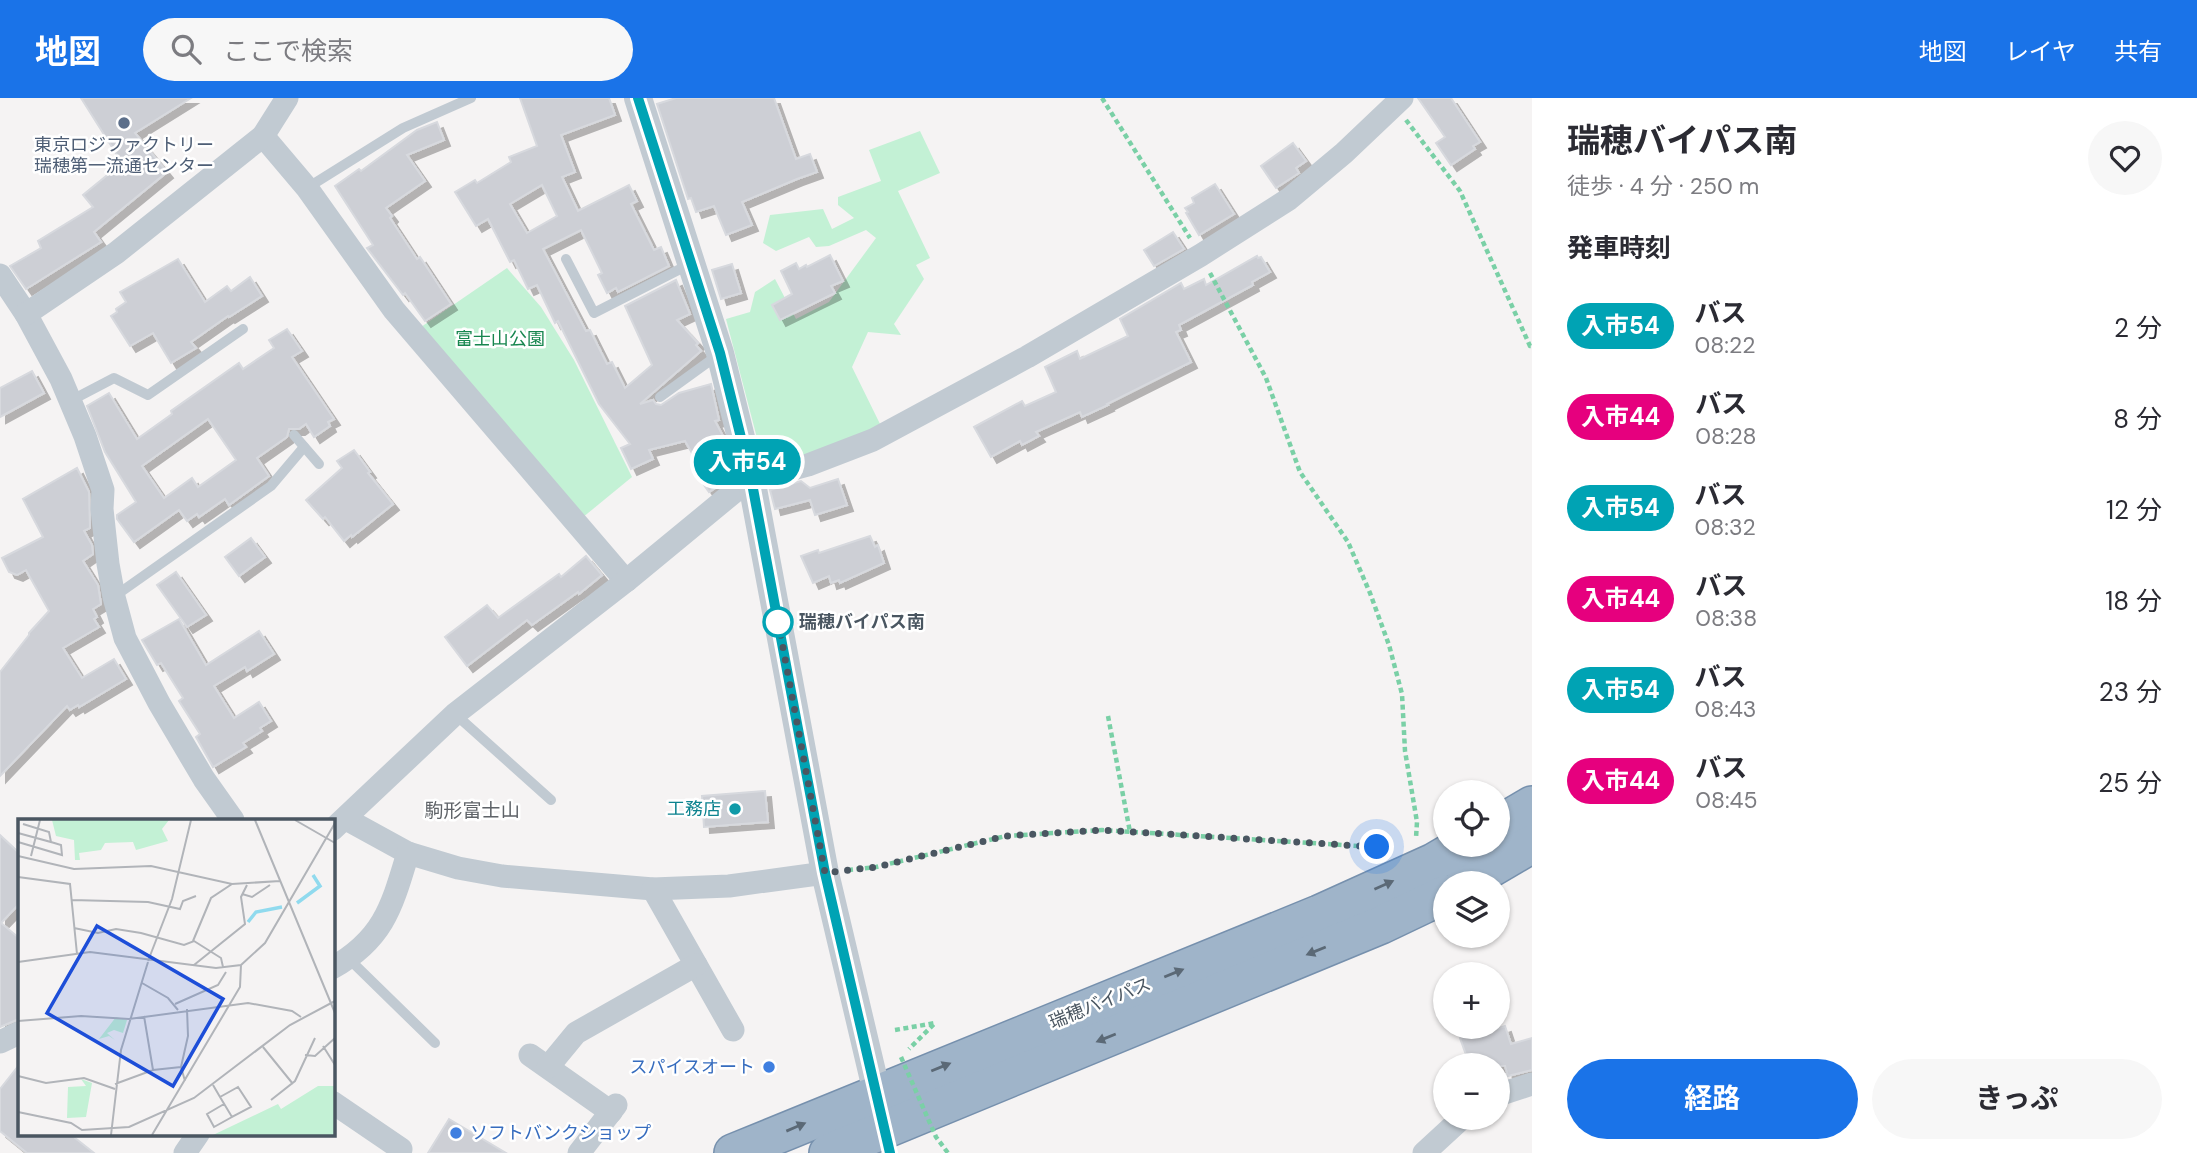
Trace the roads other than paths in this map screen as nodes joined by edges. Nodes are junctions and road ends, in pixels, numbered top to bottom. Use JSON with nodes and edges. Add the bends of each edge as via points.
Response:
{"nodes":[{"id":1,"x":287,"y":98,"type":"edge"},
{"id":2,"x":471,"y":98,"type":"edge"},
{"id":3,"x":638,"y":98,"type":"edge"},
{"id":4,"x":1398,"y":101,"type":"edge"},
{"id":5,"x":263,"y":136,"type":"junction"},
{"id":6,"x":307,"y":188,"type":"junction"},
{"id":7,"x":566,"y":258,"type":"dead end"},
{"id":8,"x":693,"y":263,"type":"junction"},
{"id":9,"x":0,"y":275,"type":"edge"},
{"id":10,"x":594,"y":313,"type":"junction"},
{"id":11,"x":26,"y":314,"type":"junction"},
{"id":12,"x":600,"y":324,"type":"dead end"},
{"id":13,"x":243,"y":329,"type":"dead end"},
{"id":14,"x":720,"y":353,"type":"junction"},
{"id":15,"x":660,"y":397,"type":"dead end"},
{"id":16,"x":70,"y":401,"type":"junction"},
{"id":17,"x":294,"y":435,"type":"dead end"},
{"id":18,"x":304,"y":447,"type":"junction"},
{"id":19,"x":319,"y":464,"type":"dead end"},
{"id":20,"x":751,"y":478,"type":"junction"},
{"id":21,"x":626,"y":581,"type":"junction"},
{"id":22,"x":114,"y":597,"type":"junction"},
{"id":23,"x":455,"y":714,"type":"junction"},
{"id":24,"x":551,"y":800,"type":"dead end"},
{"id":25,"x":1532,"y":805,"type":"edge"},
{"id":26,"x":1510,"y":818,"type":"edge"},
{"id":27,"x":232,"y":819,"type":"edge"},
{"id":28,"x":339,"y":824,"type":"edge"},
{"id":29,"x":1532,"y":844,"type":"edge"},
{"id":30,"x":408,"y":853,"type":"junction"},
{"id":31,"x":1439,"y":863,"type":"edge"},
{"id":32,"x":1486,"y":871,"type":"edge"},
{"id":33,"x":825,"y":873,"type":"junction"},
{"id":34,"x":653,"y":889,"type":"junction"},
{"id":35,"x":341,"y":963,"type":"edge"},
{"id":36,"x":696,"y":965,"type":"junction"},
{"id":37,"x":733,"y":1030,"type":"dead end"},
{"id":38,"x":18,"y":1033,"type":"edge"},
{"id":39,"x":0,"y":1042,"type":"edge"},
{"id":40,"x":435,"y":1043,"type":"dead end"},
{"id":41,"x":1532,"y":1084,"type":"edge"},
{"id":42,"x":1510,"y":1091,"type":"edge"},
{"id":43,"x":877,"y":1093,"type":"junction"},
{"id":44,"x":334,"y":1103,"type":"edge"},
{"id":45,"x":1449,"y":1130,"type":"edge"},
{"id":46,"x":197,"y":1136,"type":"edge"},
{"id":47,"x":401,"y":1149,"type":"dead end"},
{"id":48,"x":185,"y":1153,"type":"edge"},
{"id":49,"x":579,"y":1153,"type":"edge"},
{"id":50,"x":733,"y":1153,"type":"edge"},
{"id":51,"x":828,"y":1153,"type":"edge"},
{"id":52,"x":1424,"y":1153,"type":"edge"}],
"edges":[{"from":1,"to":5,"type":"street"},
{"from":2,"to":6,"type":"lane","via":[[403,128]]},
{"from":3,"to":8,"type":"street"},
{"from":4,"to":20,"type":"street","via":[[1289,199],[1027,357],[873,440],[808,465]]},
{"from":5,"to":6,"type":"street"},
{"from":5,"to":11,"type":"street","via":[[116,253]]},
{"from":6,"to":21,"type":"street","via":[[394,310]]},
{"from":7,"to":10,"type":"lane"},
{"from":8,"to":10,"type":"lane"},
{"from":8,"to":14,"type":"street"},
{"from":9,"to":11,"type":"street"},
{"from":10,"to":12,"type":"lane"},
{"from":11,"to":16,"type":"street"},
{"from":13,"to":16,"type":"lane","via":[[148,395],[114,378]]},
{"from":14,"to":15,"type":"lane"},
{"from":14,"to":20,"type":"street"},
{"from":16,"to":22,"type":"street","via":[[103,490]]},
{"from":17,"to":18,"type":"lane"},
{"from":18,"to":19,"type":"lane"},
{"from":18,"to":22,"type":"lane","via":[[271,486]]},
{"from":20,"to":21,"type":"street"},
{"from":20,"to":33,"type":"street"},
{"from":21,"to":23,"type":"street"},
{"from":22,"to":27,"type":"street","via":[[125,638],[159,703]]},
{"from":23,"to":24,"type":"lane"},
{"from":23,"to":28,"type":"street"},
{"from":25,"to":26,"type":"highway"},
{"from":28,"to":30,"type":"street"},
{"from":29,"to":32,"type":"highway"},
{"from":30,"to":34,"type":"street","via":[[502,876]]},
{"from":30,"to":35,"type":"street","via":[[393,904],[374,935]]},
{"from":43,"to":31,"type":"highway","name":"瑞穂バイパス","one_way":true},
{"from":31,"to":51,"type":"highway","name":"瑞穂バイパス","one_way":true,"via":[[1381,925]]},
{"from":33,"to":34,"type":"street","via":[[729,886]]},
{"from":33,"to":43,"type":"street"},
{"from":34,"to":36,"type":"street"},
{"from":35,"to":40,"type":"lane"},
{"from":36,"to":37,"type":"street"},
{"from":36,"to":49,"type":"street","via":[[576,1033],[539,1061],[613,1108]]},
{"from":38,"to":39,"type":"street"},
{"from":41,"to":42,"type":"street"},
{"from":50,"to":43,"type":"highway","name":"瑞穂バイパス","one_way":true},
{"from":44,"to":47,"type":"street"},
{"from":45,"to":52,"type":"street"},
{"from":46,"to":48,"type":"street"}]}
